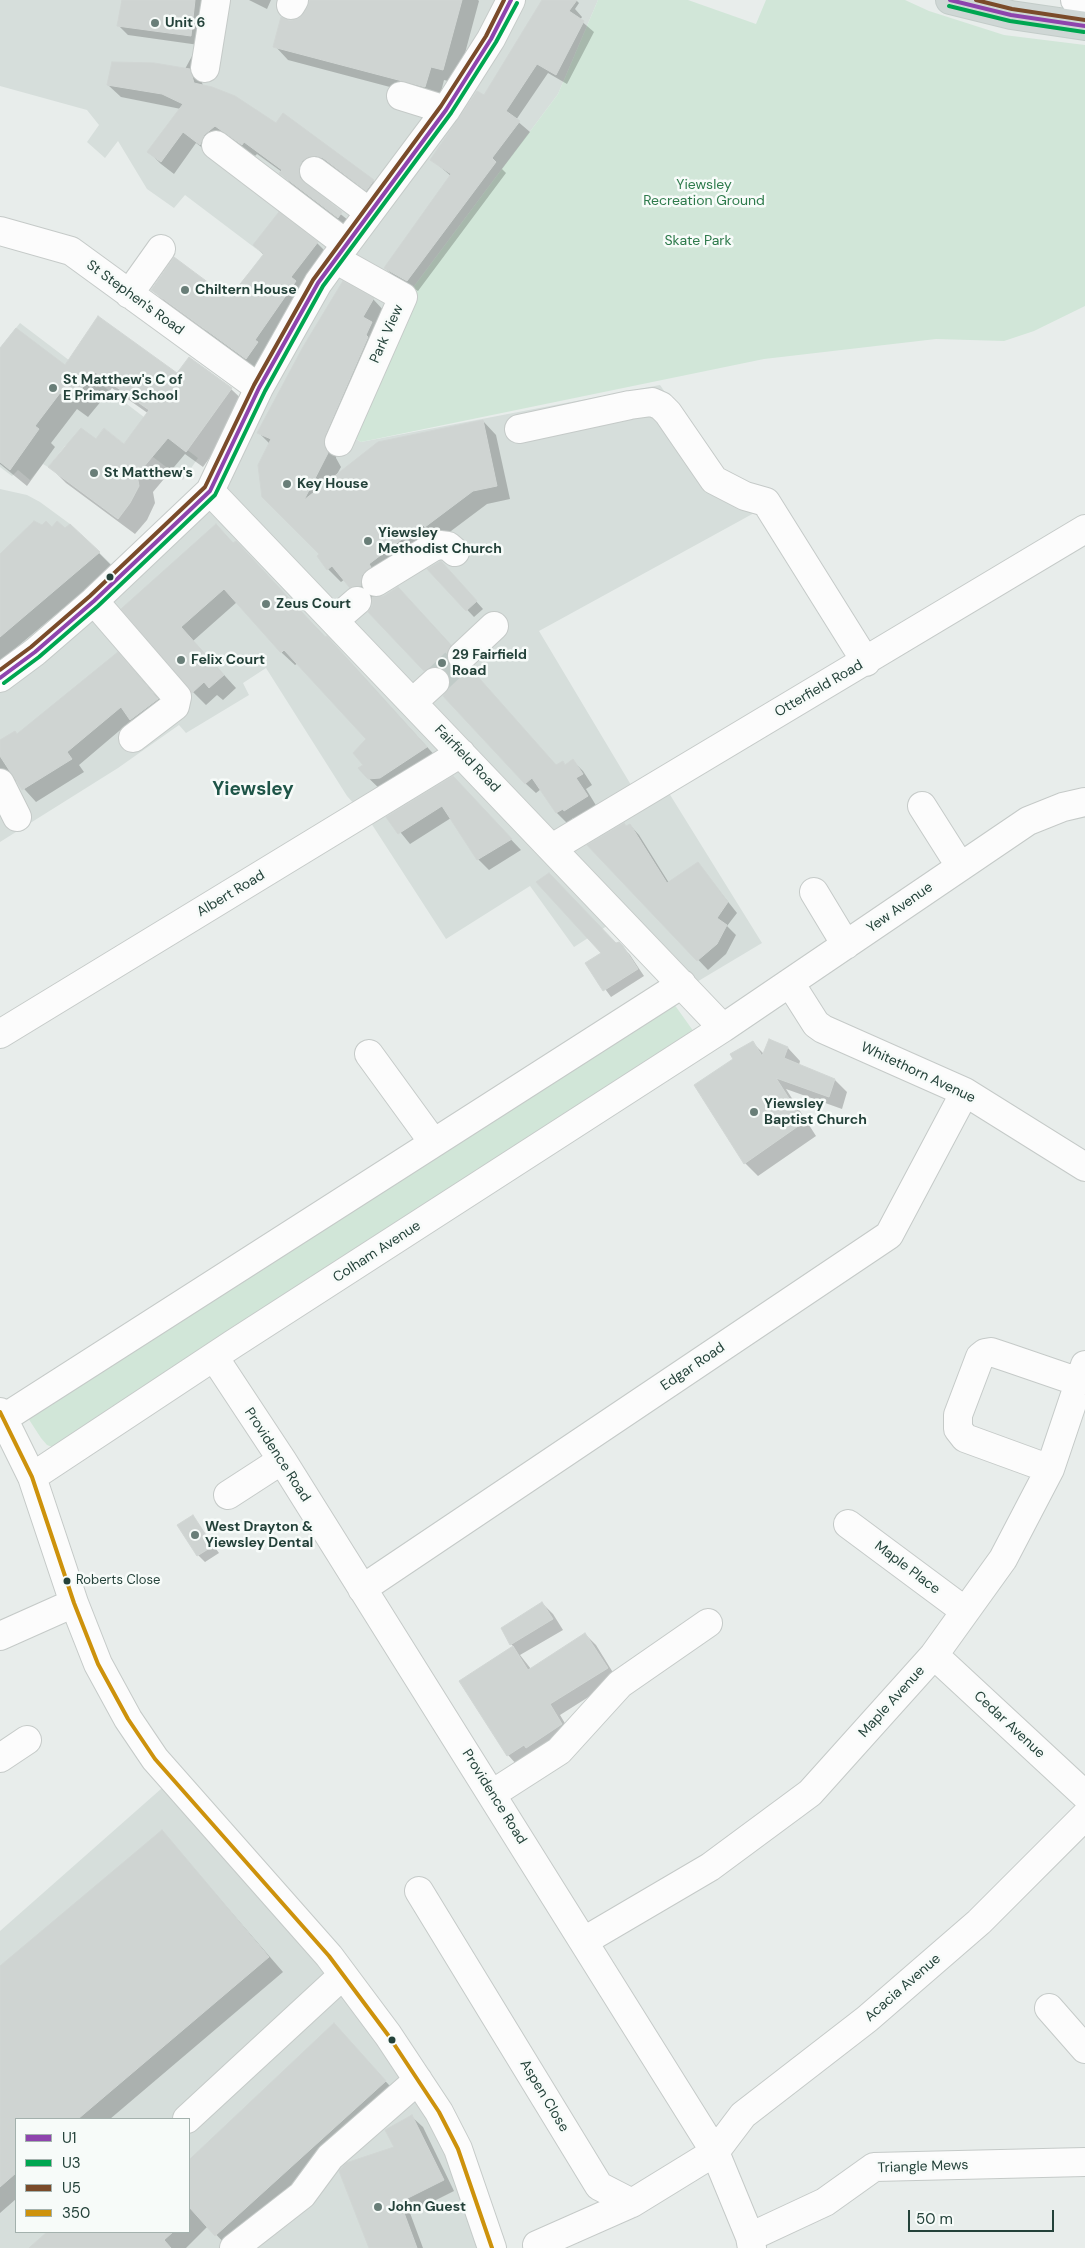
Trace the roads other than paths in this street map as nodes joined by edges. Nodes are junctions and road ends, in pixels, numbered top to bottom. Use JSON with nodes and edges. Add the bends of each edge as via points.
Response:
{"nodes":[{"id":1,"x":216,"y":0,"type":"edge"},
{"id":2,"x":511,"y":0,"type":"edge"},
{"id":3,"x":950,"y":0,"type":"edge"},
{"id":4,"x":1075,"y":0,"type":"edge"},
{"id":5,"x":1085,"y":1,"type":"edge"},
{"id":6,"x":1085,"y":26,"type":"edge"},
{"id":7,"x":205,"y":68,"type":"dead end"},
{"id":8,"x":401,"y":96,"type":"dead end"},
{"id":9,"x":446,"y":110,"type":"junction"},
{"id":10,"x":216,"y":145,"type":"dead end"},
{"id":11,"x":314,"y":171,"type":"dead end"},
{"id":12,"x":369,"y":212,"type":"junction"},
{"id":13,"x":0,"y":231,"type":"edge"},
{"id":14,"x":161,"y":249,"type":"dead end"},
{"id":15,"x":340,"y":251,"type":"junction"},
{"id":16,"x":129,"y":294,"type":"junction"},
{"id":17,"x":259,"y":388,"type":"junction"},
{"id":18,"x":519,"y":429,"type":"dead end"},
{"id":19,"x":340,"y":442,"type":"dead end"},
{"id":20,"x":210,"y":490,"type":"junction"},
{"id":21,"x":1085,"y":529,"type":"edge"},
{"id":22,"x":455,"y":552,"type":"dead end"},
{"id":23,"x":376,"y":582,"type":"dead end"},
{"id":24,"x":94,"y":601,"type":"junction"},
{"id":25,"x":357,"y":601,"type":"dead end"},
{"id":26,"x":335,"y":620,"type":"junction"},
{"id":27,"x":494,"y":626,"type":"dead end"},
{"id":28,"x":462,"y":656,"type":"tunnel mouth"},
{"id":29,"x":866,"y":662,"type":"junction"},
{"id":30,"x":0,"y":678,"type":"edge"},
{"id":31,"x":435,"y":682,"type":"tunnel mouth"},
{"id":32,"x":413,"y":702,"type":"junction"},
{"id":33,"x":134,"y":738,"type":"dead end"},
{"id":34,"x":461,"y":754,"type":"junction"},
{"id":35,"x":0,"y":783,"type":"edge"},
{"id":36,"x":1085,"y":802,"type":"edge"},
{"id":37,"x":922,"y":806,"type":"dead end"},
{"id":38,"x":17,"y":817,"type":"dead end"},
{"id":39,"x":552,"y":848,"type":"junction"},
{"id":40,"x":960,"y":866,"type":"junction"},
{"id":41,"x":814,"y":892,"type":"dead end"},
{"id":42,"x":846,"y":945,"type":"junction"},
{"id":43,"x":790,"y":983,"type":"junction"},
{"id":44,"x":682,"y":984,"type":"junction"},
{"id":45,"x":722,"y":1028,"type":"junction"},
{"id":46,"x":0,"y":1034,"type":"edge"},
{"id":47,"x":369,"y":1054,"type":"dead end"},
{"id":48,"x":966,"y":1092,"type":"junction"},
{"id":49,"x":433,"y":1142,"type":"junction"},
{"id":50,"x":1085,"y":1167,"type":"edge"},
{"id":51,"x":214,"y":1357,"type":"junction"},
{"id":52,"x":1082,"y":1373,"type":"edge"},
{"id":53,"x":2,"y":1415,"type":"edge"},
{"id":54,"x":282,"y":1460,"type":"junction"},
{"id":55,"x":1050,"y":1470,"type":"junction"},
{"id":56,"x":32,"y":1477,"type":"junction"},
{"id":57,"x":228,"y":1495,"type":"dead end"},
{"id":58,"x":848,"y":1524,"type":"dead end"},
{"id":59,"x":362,"y":1589,"type":"junction"},
{"id":60,"x":74,"y":1603,"type":"junction"},
{"id":61,"x":965,"y":1611,"type":"junction"},
{"id":62,"x":708,"y":1624,"type":"dead end"},
{"id":63,"x":0,"y":1636,"type":"edge"},
{"id":64,"x":934,"y":1655,"type":"junction"},
{"id":65,"x":27,"y":1740,"type":"dead end"},
{"id":66,"x":0,"y":1758,"type":"edge"},
{"id":67,"x":492,"y":1794,"type":"junction"},
{"id":68,"x":1085,"y":1795,"type":"edge"},
{"id":69,"x":1085,"y":1816,"type":"edge"},
{"id":70,"x":419,"y":1891,"type":"dead end"},
{"id":71,"x":584,"y":1941,"type":"junction"},
{"id":72,"x":344,"y":1975,"type":"junction"},
{"id":73,"x":1049,"y":2008,"type":"dead end"},
{"id":74,"x":1085,"y":2049,"type":"edge"},
{"id":75,"x":418,"y":2080,"type":"junction"},
{"id":76,"x":188,"y":2118,"type":"edge"},
{"id":77,"x":714,"y":2152,"type":"junction"},
{"id":78,"x":1085,"y":2162,"type":"edge"},
{"id":79,"x":632,"y":2203,"type":"junction"},
{"id":80,"x":751,"y":2242,"type":"edge"},
{"id":81,"x":537,"y":2245,"type":"dead end"},
{"id":82,"x":488,"y":2247,"type":"edge"},
{"id":83,"x":234,"y":2248,"type":"edge"}],
"edges":[{"from":1,"to":7,"type":"street"},
{"from":2,"to":9,"type":"street","via":[[491,39]]},
{"from":3,"to":6,"type":"main road","via":[[1011,15]]},
{"from":4,"to":5,"type":"street"},
{"from":8,"to":9,"type":"street"},
{"from":9,"to":12,"type":"street"},
{"from":10,"to":15,"type":"street"},
{"from":11,"to":12,"type":"street"},
{"from":12,"to":15,"type":"street"},
{"from":13,"to":16,"type":"street","name":"St Stephen's Road","via":[[71,251]]},
{"from":14,"to":16,"type":"street"},
{"from":15,"to":17,"type":"street","via":[[318,283]]},
{"from":15,"to":19,"type":"street","name":"Park View","via":[[403,296]]},
{"from":16,"to":17,"type":"street","name":"St Stephen's Road"},
{"from":17,"to":20,"type":"street"},
{"from":18,"to":29,"type":"street","via":[[630,405],[652,402],[660,406],[714,480],[745,496],[766,502]]},
{"from":20,"to":24,"type":"street"},
{"from":20,"to":26,"type":"street","name":"Fairfield Road"},
{"from":21,"to":29,"type":"street","name":"Otterfield Road"},
{"from":22,"to":23,"type":"street","via":[[440,544]]},
{"from":24,"to":30,"type":"street"},
{"from":24,"to":33,"type":"street","via":[[177,697],[175,706]]},
{"from":25,"to":26,"type":"street"},
{"from":26,"to":32,"type":"street","name":"Fairfield Road"},
{"from":27,"to":28,"type":"street"},
{"from":29,"to":39,"type":"street","name":"Otterfield Road"},
{"from":31,"to":32,"type":"street"},
{"from":32,"to":34,"type":"street","name":"Fairfield Road"},
{"from":34,"to":39,"type":"street","name":"Fairfield Road"},
{"from":34,"to":46,"type":"street","name":"Albert Road"},
{"from":35,"to":38,"type":"street"},
{"from":36,"to":40,"type":"street","name":"Yew Avenue","via":[[1028,821]]},
{"from":37,"to":40,"type":"street"},
{"from":39,"to":44,"type":"street","name":"Fairfield Road"},
{"from":40,"to":42,"type":"street","name":"Yew Avenue"},
{"from":41,"to":42,"type":"street"},
{"from":42,"to":43,"type":"street","name":"Yew Avenue"},
{"from":43,"to":45,"type":"street","name":"Yew Avenue"},
{"from":43,"to":48,"type":"street","name":"Whitethorn Avenue","via":[[816,1024],[823,1029]]},
{"from":44,"to":45,"type":"street","name":"Fairfield Road"},
{"from":44,"to":49,"type":"street"},
{"from":45,"to":51,"type":"street","name":"Colham Avenue"},
{"from":47,"to":49,"type":"street"},
{"from":48,"to":50,"type":"street","name":"Whitethorn Avenue"},
{"from":48,"to":59,"type":"street","name":"Edgar Road","via":[[889,1235]]},
{"from":49,"to":53,"type":"street","via":[[225,1278]]},
{"from":51,"to":54,"type":"street","name":"Providence Road"},
{"from":51,"to":56,"type":"street","name":"Colham Avenue"},
{"from":52,"to":55,"type":"street","name":"Maple Avenue"},
{"from":52,"to":55,"type":"street","via":[[985,1353],[980,1357],[958,1415],[958,1429],[965,1438]]},
{"from":53,"to":56,"type":"street"},
{"from":54,"to":57,"type":"street"},
{"from":54,"to":59,"type":"street","name":"Providence Road"},
{"from":55,"to":61,"type":"street","name":"Maple Avenue","via":[[1003,1559]]},
{"from":56,"to":60,"type":"street"},
{"from":58,"to":61,"type":"street","name":"Maple Place"},
{"from":59,"to":67,"type":"street","name":"Providence Road"},
{"from":60,"to":63,"type":"street"},
{"from":60,"to":72,"type":"street","via":[[98,1664],[128,1719],[155,1759]]},
{"from":61,"to":64,"type":"street","name":"Maple Avenue"},
{"from":62,"to":67,"type":"street","via":[[620,1684],[560,1751]]},
{"from":64,"to":68,"type":"street","name":"Cedar Avenue"},
{"from":64,"to":71,"type":"street","name":"Maple Avenue","via":[[810,1793],[710,1868]]},
{"from":65,"to":66,"type":"street"},
{"from":67,"to":71,"type":"street","name":"Providence Road"},
{"from":69,"to":77,"type":"street","name":"Acacia Avenue","via":[[979,1922],[867,2019],[743,2115]]},
{"from":70,"to":79,"type":"street","name":"Aspen Close","via":[[599,2186]]},
{"from":71,"to":77,"type":"street","name":"Providence Road"},
{"from":72,"to":75,"type":"street"},
{"from":72,"to":76,"type":"street"},
{"from":73,"to":74,"type":"street"},
{"from":75,"to":82,"type":"street","via":[[458,2148]]},
{"from":75,"to":83,"type":"street","via":[[330,2157],[302,2195]]},
{"from":77,"to":79,"type":"street"},
{"from":77,"to":80,"type":"street","name":"Providence Road"},
{"from":78,"to":80,"type":"street","name":"Triangle Mews","via":[[874,2167],[825,2202]]},
{"from":79,"to":81,"type":"street"}]}
